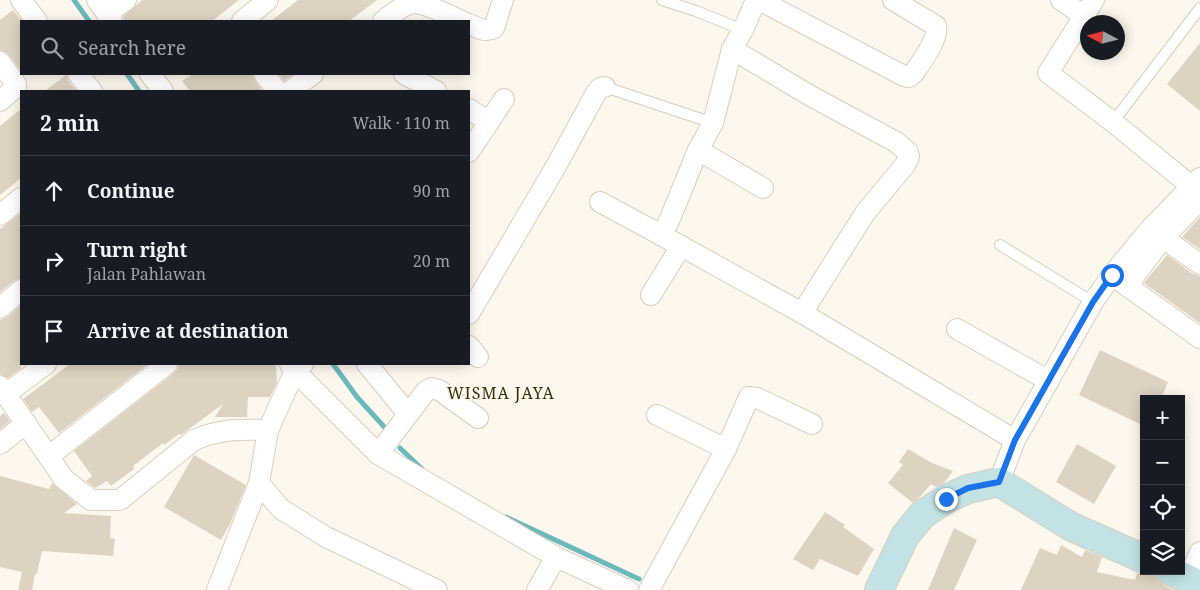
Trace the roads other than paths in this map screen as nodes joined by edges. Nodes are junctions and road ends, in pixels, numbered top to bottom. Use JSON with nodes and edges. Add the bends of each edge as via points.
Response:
{"nodes":[{"id":1,"x":21,"y":0,"type":"edge"},
{"id":2,"x":126,"y":0,"type":"edge"},
{"id":3,"x":268,"y":0,"type":"edge"},
{"id":4,"x":503,"y":0,"type":"edge"},
{"id":5,"x":662,"y":0,"type":"edge"},
{"id":6,"x":757,"y":0,"type":"edge"},
{"id":7,"x":893,"y":0,"type":"edge"},
{"id":8,"x":1061,"y":0,"type":"edge"},
{"id":9,"x":1089,"y":8,"type":"edge"},
{"id":10,"x":1200,"y":8,"type":"edge"},
{"id":11,"x":105,"y":12,"type":"edge"},
{"id":12,"x":36,"y":20,"type":"edge"},
{"id":13,"x":243,"y":20,"type":"edge"},
{"id":14,"x":384,"y":20,"type":"edge"},
{"id":15,"x":460,"y":20,"type":"edge"},
{"id":16,"x":470,"y":24,"type":"edge"},
{"id":17,"x":743,"y":30,"type":"junction"},
{"id":18,"x":732,"y":49,"type":"junction"},
{"id":19,"x":0,"y":62,"type":"edge"},
{"id":20,"x":79,"y":75,"type":"edge"},
{"id":21,"x":265,"y":75,"type":"edge"},
{"id":22,"x":313,"y":75,"type":"edge"},
{"id":23,"x":406,"y":75,"type":"edge"},
{"id":24,"x":605,"y":87,"type":"joint"},
{"id":25,"x":91,"y":90,"type":"edge"},
{"id":26,"x":276,"y":90,"type":"edge"},
{"id":27,"x":291,"y":90,"type":"edge"},
{"id":28,"x":434,"y":90,"type":"edge"},
{"id":29,"x":504,"y":99,"type":"dead end"},
{"id":30,"x":0,"y":101,"type":"edge"},
{"id":31,"x":470,"y":110,"type":"edge"},
{"id":32,"x":489,"y":122,"type":"junction"},
{"id":33,"x":1113,"y":122,"type":"junction"},
{"id":34,"x":713,"y":123,"type":"junction"},
{"id":35,"x":470,"y":150,"type":"edge"},
{"id":36,"x":698,"y":150,"type":"junction"},
{"id":37,"x":764,"y":188,"type":"dead end"},
{"id":38,"x":1198,"y":193,"type":"edge"},
{"id":39,"x":20,"y":199,"type":"edge"},
{"id":40,"x":600,"y":202,"type":"dead end"},
{"id":41,"x":0,"y":215,"type":"edge"},
{"id":42,"x":661,"y":235,"type":"junction"},
{"id":43,"x":1164,"y":238,"type":"junction"},
{"id":44,"x":1000,"y":245,"type":"dead end"},
{"id":45,"x":681,"y":246,"type":"junction"},
{"id":46,"x":1200,"y":264,"type":"edge"},
{"id":47,"x":1120,"y":280,"type":"junction"},
{"id":48,"x":20,"y":291,"type":"edge"},
{"id":49,"x":651,"y":295,"type":"dead end"},
{"id":50,"x":1093,"y":302,"type":"junction"},
{"id":51,"x":0,"y":308,"type":"edge"},
{"id":52,"x":470,"y":312,"type":"edge"},
{"id":53,"x":802,"y":313,"type":"junction"},
{"id":54,"x":957,"y":329,"type":"dead end"},
{"id":55,"x":1200,"y":338,"type":"edge"},
{"id":56,"x":44,"y":365,"type":"edge"},
{"id":57,"x":166,"y":365,"type":"edge"},
{"id":58,"x":368,"y":365,"type":"edge"},
{"id":59,"x":296,"y":366,"type":"edge"},
{"id":60,"x":1049,"y":381,"type":"junction"},
{"id":61,"x":3,"y":390,"type":"edge"},
{"id":62,"x":408,"y":414,"type":"junction"},
{"id":63,"x":657,"y":415,"type":"dead end"},
{"id":64,"x":478,"y":418,"type":"dead end"},
{"id":65,"x":26,"y":423,"type":"junction"},
{"id":66,"x":812,"y":424,"type":"dead end"},
{"id":67,"x":268,"y":430,"type":"junction"},
{"id":68,"x":1015,"y":440,"type":"junction"},
{"id":69,"x":0,"y":444,"type":"edge"},
{"id":70,"x":726,"y":449,"type":"junction"},
{"id":71,"x":378,"y":454,"type":"junction"},
{"id":72,"x":49,"y":456,"type":"junction"},
{"id":73,"x":999,"y":482,"type":"junction"},
{"id":74,"x":259,"y":483,"type":"junction"},
{"id":75,"x":1200,"y":552,"type":"edge"},
{"id":76,"x":556,"y":557,"type":"junction"},
{"id":77,"x":1140,"y":557,"type":"edge"},
{"id":78,"x":1186,"y":578,"type":"edge"},
{"id":79,"x":217,"y":590,"type":"edge"},
{"id":80,"x":437,"y":590,"type":"edge"},
{"id":81,"x":536,"y":590,"type":"edge"},
{"id":82,"x":628,"y":590,"type":"edge"},
{"id":83,"x":649,"y":590,"type":"edge"},
{"id":84,"x":879,"y":590,"type":"edge"}],
"edges":[{"from":1,"to":12,"type":"street"},
{"from":2,"to":11,"type":"street"},
{"from":3,"to":13,"type":"street"},
{"from":4,"to":16,"type":"street","via":[[494,28],[483,31]]},
{"from":5,"to":17,"type":"lane"},
{"from":6,"to":7,"type":"street","via":[[909,77],[935,38],[936,26]]},
{"from":6,"to":17,"type":"street"},
{"from":8,"to":9,"type":"street"},
{"from":9,"to":33,"type":"street","via":[[1048,73]]},
{"from":10,"to":33,"type":"lane"},
{"from":14,"to":15,"type":"street","via":[[414,3]]},
{"from":17,"to":18,"type":"street"},
{"from":18,"to":34,"type":"street"},
{"from":18,"to":53,"type":"street","via":[[808,95],[896,142],[908,152],[905,165],[865,213]]},
{"from":19,"to":30,"type":"street","via":[[16,87]]},
{"from":20,"to":25,"type":"street"},
{"from":21,"to":26,"type":"street"},
{"from":22,"to":27,"type":"street"},
{"from":23,"to":28,"type":"street"},
{"from":24,"to":34,"type":"lane"},
{"from":24,"to":52,"type":"street","via":[[596,93]]},
{"from":29,"to":32,"type":"street"},
{"from":31,"to":32,"type":"street"},
{"from":32,"to":35,"type":"street"},
{"from":33,"to":38,"type":"street"},
{"from":34,"to":36,"type":"street"},
{"from":36,"to":37,"type":"street"},
{"from":36,"to":42,"type":"street"},
{"from":38,"to":43,"type":"street"},
{"from":38,"to":47,"type":"street","via":[[1151,228]]},
{"from":39,"to":41,"type":"street"},
{"from":40,"to":42,"type":"street"},
{"from":42,"to":45,"type":"street"},
{"from":43,"to":46,"type":"street"},
{"from":43,"to":47,"type":"street"},
{"from":44,"to":50,"type":"lane"},
{"from":45,"to":49,"type":"street"},
{"from":45,"to":53,"type":"street"},
{"from":47,"to":50,"type":"street"},
{"from":47,"to":55,"type":"street"},
{"from":48,"to":51,"type":"street"},
{"from":50,"to":60,"type":"street"},
{"from":53,"to":68,"type":"street"},
{"from":54,"to":60,"type":"street"},
{"from":56,"to":61,"type":"street"},
{"from":57,"to":72,"type":"street"},
{"from":58,"to":62,"type":"street"},
{"from":59,"to":67,"type":"street"},
{"from":59,"to":71,"type":"street"},
{"from":60,"to":68,"type":"street"},
{"from":61,"to":65,"type":"street"},
{"from":62,"to":64,"type":"street","via":[[432,388]]},
{"from":62,"to":71,"type":"street"},
{"from":63,"to":70,"type":"street"},
{"from":65,"to":69,"type":"street"},
{"from":65,"to":72,"type":"street"},
{"from":66,"to":70,"type":"street","via":[[749,397]]},
{"from":67,"to":72,"type":"street","via":[[220,431],[194,440],[120,500],[91,500],[64,478]]},
{"from":67,"to":74,"type":"street"},
{"from":68,"to":73,"type":"street"},
{"from":70,"to":83,"type":"street"},
{"from":71,"to":76,"type":"street"},
{"from":73,"to":77,"type":"street","via":[[1070,526]]},
{"from":73,"to":84,"type":"street","via":[[968,488],[922,515],[905,536]]},
{"from":74,"to":79,"type":"street"},
{"from":74,"to":80,"type":"street","via":[[280,509],[326,537]]},
{"from":75,"to":78,"type":"street"},
{"from":76,"to":81,"type":"street"},
{"from":76,"to":82,"type":"street"}]}
